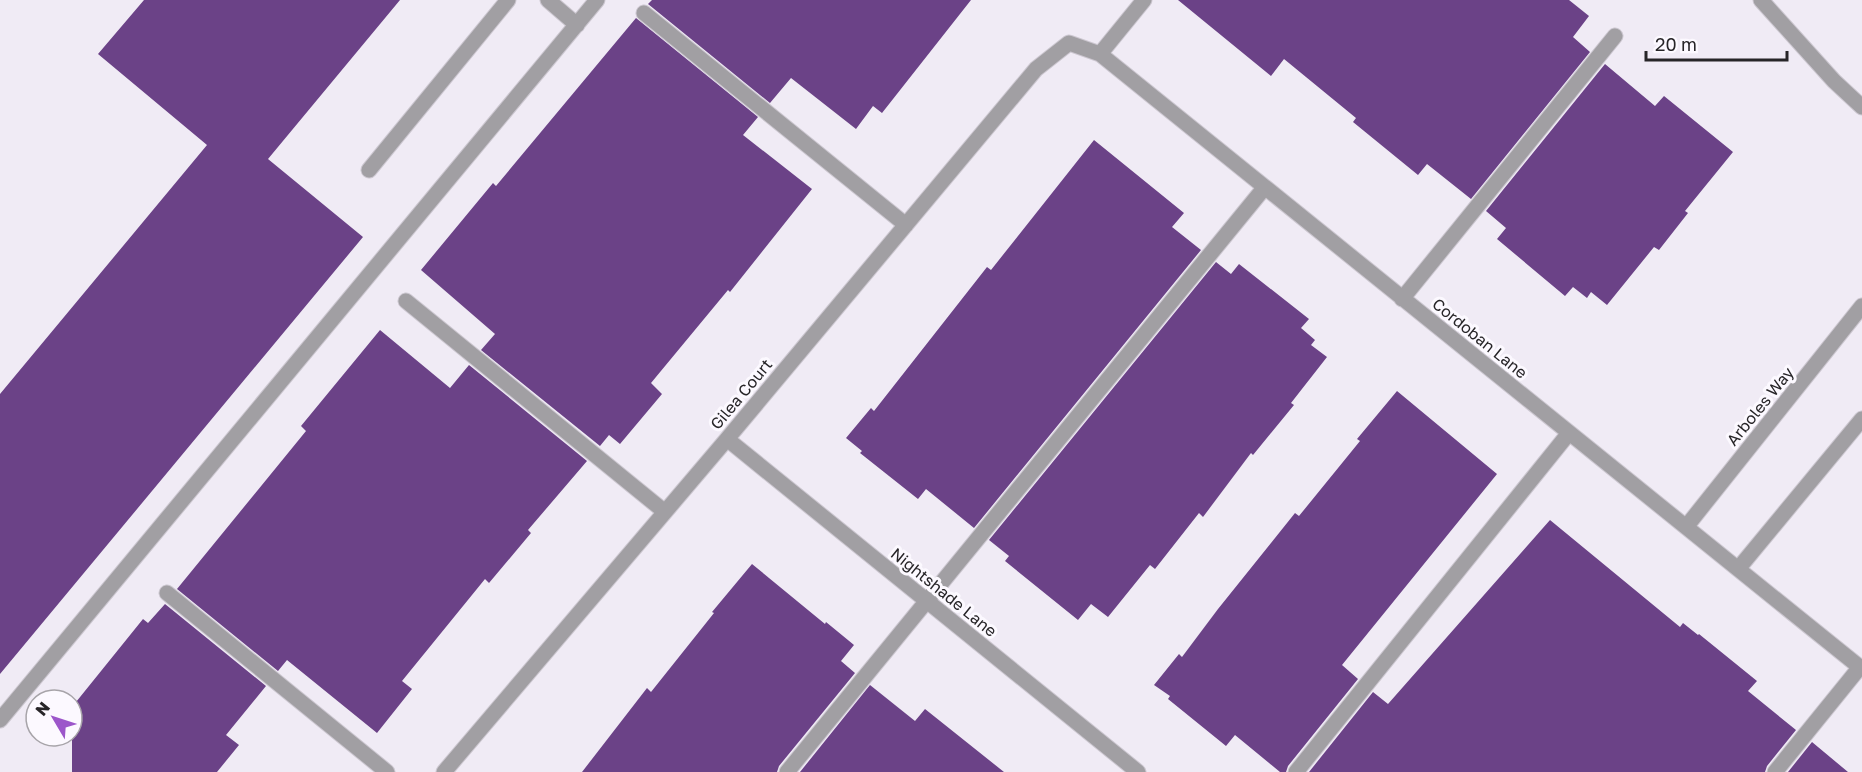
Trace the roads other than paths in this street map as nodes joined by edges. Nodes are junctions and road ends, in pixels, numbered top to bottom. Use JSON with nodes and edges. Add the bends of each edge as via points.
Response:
{"nodes":[{"id":1,"x":508,"y":0,"type":"edge"},
{"id":2,"x":548,"y":0,"type":"edge"},
{"id":3,"x":597,"y":0,"type":"edge"},
{"id":4,"x":1144,"y":0,"type":"edge"},
{"id":5,"x":1761,"y":0,"type":"edge"},
{"id":6,"x":644,"y":13,"type":"dead end"},
{"id":7,"x":577,"y":25,"type":"junction"},
{"id":8,"x":1615,"y":36,"type":"dead end"},
{"id":9,"x":1070,"y":43,"type":"joint"},
{"id":10,"x":1100,"y":54,"type":"junction"},
{"id":11,"x":1862,"y":107,"type":"edge"},
{"id":12,"x":369,"y":170,"type":"dead end"},
{"id":13,"x":1265,"y":187,"type":"junction"},
{"id":14,"x":906,"y":225,"type":"junction"},
{"id":15,"x":1402,"y":298,"type":"junction"},
{"id":16,"x":406,"y":301,"type":"dead end"},
{"id":17,"x":1862,"y":306,"type":"edge"},
{"id":18,"x":1862,"y":419,"type":"edge"},
{"id":19,"x":1569,"y":433,"type":"junction"},
{"id":20,"x":727,"y":439,"type":"junction"},
{"id":21,"x":664,"y":512,"type":"junction"},
{"id":22,"x":1686,"y":527,"type":"junction"},
{"id":23,"x":1738,"y":569,"type":"junction"},
{"id":24,"x":167,"y":593,"type":"dead end"},
{"id":25,"x":927,"y":601,"type":"junction"},
{"id":26,"x":1861,"y":668,"type":"edge"},
{"id":27,"x":0,"y":720,"type":"edge"},
{"id":28,"x":387,"y":772,"type":"edge"},
{"id":29,"x":444,"y":772,"type":"edge"},
{"id":30,"x":787,"y":772,"type":"edge"},
{"id":31,"x":1138,"y":772,"type":"edge"},
{"id":32,"x":1296,"y":772,"type":"edge"},
{"id":33,"x":1775,"y":772,"type":"edge"}],
"edges":[{"from":1,"to":12,"type":"street"},
{"from":2,"to":7,"type":"street"},
{"from":3,"to":7,"type":"street"},
{"from":4,"to":10,"type":"street"},
{"from":5,"to":11,"type":"street"},
{"from":6,"to":14,"type":"street"},
{"from":7,"to":27,"type":"street"},
{"from":8,"to":15,"type":"street"},
{"from":9,"to":10,"type":"street","name":"Cordoban Lane"},
{"from":9,"to":14,"type":"street","name":"Gilea Court","via":[[1036,69]]},
{"from":10,"to":13,"type":"street","name":"Cordoban Lane"},
{"from":13,"to":15,"type":"street","name":"Cordoban Lane"},
{"from":13,"to":25,"type":"street"},
{"from":14,"to":20,"type":"street","name":"Gilea Court"},
{"from":15,"to":19,"type":"street","name":"Cordoban Lane"},
{"from":16,"to":21,"type":"street"},
{"from":17,"to":22,"type":"street","name":"Arboles Way"},
{"from":18,"to":23,"type":"street"},
{"from":19,"to":22,"type":"street","name":"Cordoban Lane"},
{"from":19,"to":32,"type":"street"},
{"from":20,"to":21,"type":"street","name":"Gilea Court"},
{"from":20,"to":25,"type":"street","name":"Nightshade Lane"},
{"from":21,"to":29,"type":"street","name":"Gilea Court"},
{"from":22,"to":23,"type":"street","name":"Cordoban Lane"},
{"from":23,"to":26,"type":"street","name":"Cordoban Lane"},
{"from":24,"to":28,"type":"street"},
{"from":25,"to":30,"type":"street"},
{"from":25,"to":31,"type":"street","name":"Nightshade Lane"},
{"from":26,"to":33,"type":"street"}]}
